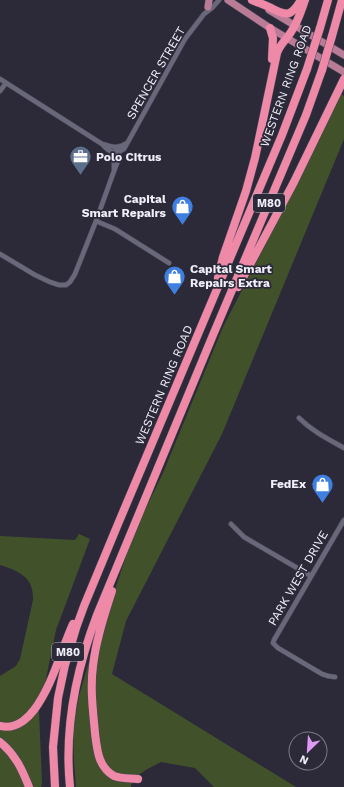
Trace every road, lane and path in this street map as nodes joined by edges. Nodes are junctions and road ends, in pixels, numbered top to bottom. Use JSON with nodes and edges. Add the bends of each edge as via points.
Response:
{"nodes":[{"id":1,"x":213,"y":0,"type":"edge"},
{"id":2,"x":219,"y":0,"type":"edge"},
{"id":3,"x":228,"y":0,"type":"edge"},
{"id":4,"x":251,"y":0,"type":"edge"},
{"id":5,"x":301,"y":0,"type":"edge"},
{"id":6,"x":305,"y":0,"type":"edge"},
{"id":7,"x":328,"y":0,"type":"edge"},
{"id":8,"x":342,"y":0,"type":"edge"},
{"id":9,"x":207,"y":7,"type":"edge"},
{"id":10,"x":295,"y":26,"type":"junction"},
{"id":11,"x":270,"y":28,"type":"junction"},
{"id":12,"x":287,"y":38,"type":"junction"},
{"id":13,"x":344,"y":55,"type":"edge"},
{"id":14,"x":344,"y":72,"type":"edge"},
{"id":15,"x":0,"y":79,"type":"edge"},
{"id":16,"x":6,"y":83,"type":"junction"},
{"id":17,"x":343,"y":84,"type":"edge"},
{"id":18,"x":0,"y":91,"type":"edge"},
{"id":19,"x":265,"y":107,"type":"junction"},
{"id":20,"x":116,"y":150,"type":"junction"},
{"id":21,"x":96,"y":221,"type":"junction"},
{"id":22,"x":0,"y":254,"type":"edge"},
{"id":23,"x":169,"y":264,"type":"dead end"},
{"id":24,"x":210,"y":306,"type":"junction"},
{"id":25,"x":213,"y":335,"type":"junction"},
{"id":26,"x":299,"y":418,"type":"dead end"},
{"id":27,"x":344,"y":448,"type":"edge"},
{"id":28,"x":344,"y":516,"type":"edge"},
{"id":29,"x":342,"y":522,"type":"edge"},
{"id":30,"x":118,"y":524,"type":"junction"},
{"id":31,"x":231,"y":524,"type":"dead end"},
{"id":32,"x":124,"y":548,"type":"junction"},
{"id":33,"x":311,"y":576,"type":"junction"},
{"id":34,"x":335,"y":677,"type":"dead end"},
{"id":35,"x":0,"y":726,"type":"edge"},
{"id":36,"x":0,"y":742,"type":"edge"},
{"id":37,"x":138,"y":779,"type":"dead end"},
{"id":38,"x":29,"y":787,"type":"edge"},
{"id":39,"x":55,"y":787,"type":"edge"},
{"id":40,"x":70,"y":787,"type":"edge"}],
"edges":[{"from":1,"to":9,"type":"street","name":"SPENCER STREET"},
{"from":2,"to":9,"type":"street","name":"SPENCER STREET","via":[[212,8]]},
{"from":3,"to":11,"type":"main road"},
{"from":4,"to":5,"type":"highway","via":[[286,14]]},
{"from":4,"to":10,"type":"main road"},
{"from":6,"to":10,"type":"highway"},
{"from":7,"to":24,"type":"highway","name":"WESTERN RING ROAD","number":"M80","bridge":true,"via":[[307,69],[282,135]]},
{"from":8,"to":25,"type":"highway","number":"M80","bridge":true,"via":[[306,115]]},
{"from":9,"to":20,"type":"street","name":"SPENCER STREET","via":[[181,46],[127,144]]},
{"from":10,"to":12,"type":"highway"},
{"from":10,"to":13,"type":"main road"},
{"from":11,"to":12,"type":"main road"},
{"from":11,"to":19,"type":"highway","via":[[273,42]]},
{"from":12,"to":14,"type":"main road"},
{"from":12,"to":19,"type":"highway","via":[[277,52]]},
{"from":15,"to":16,"type":"street"},
{"from":16,"to":18,"type":"street"},
{"from":16,"to":20,"type":"street","via":[[102,144]]},
{"from":17,"to":25,"type":"highway"},
{"from":19,"to":24,"type":"highway","via":[[246,191],[223,257]]},
{"from":20,"to":21,"type":"street","via":[[119,154],[118,161]]},
{"from":21,"to":22,"type":"street","via":[[75,274],[66,285],[59,285],[35,275]]},
{"from":21,"to":23,"type":"street","via":[[115,229]]},
{"from":24,"to":30,"type":"highway","name":"WESTERN RING ROAD","number":"M80"},
{"from":25,"to":32,"type":"highway","number":"M80"},
{"from":26,"to":27,"type":"street"},
{"from":28,"to":29,"type":"street","name":"PARK WEST DRIVE"},
{"from":29,"to":33,"type":"street","name":"PARK WEST DRIVE"},
{"from":30,"to":35,"type":"highway","via":[[44,695],[23,721],[10,727]]},
{"from":30,"to":39,"type":"highway","name":"WESTERN RING ROAD","number":"M80","via":[[84,606],[64,665],[54,733]]},
{"from":31,"to":33,"type":"street","via":[[244,537]]},
{"from":32,"to":37,"type":"highway","via":[[97,645],[92,675],[92,700],[97,749],[101,762],[108,771],[118,777]]},
{"from":32,"to":40,"type":"highway","number":"M80","via":[[92,628],[77,678],[69,737]]},
{"from":33,"to":34,"type":"street","name":"PARK WEST DRIVE","via":[[273,643],[322,674]]},
{"from":36,"to":38,"type":"highway","via":[[18,762]]}]}
